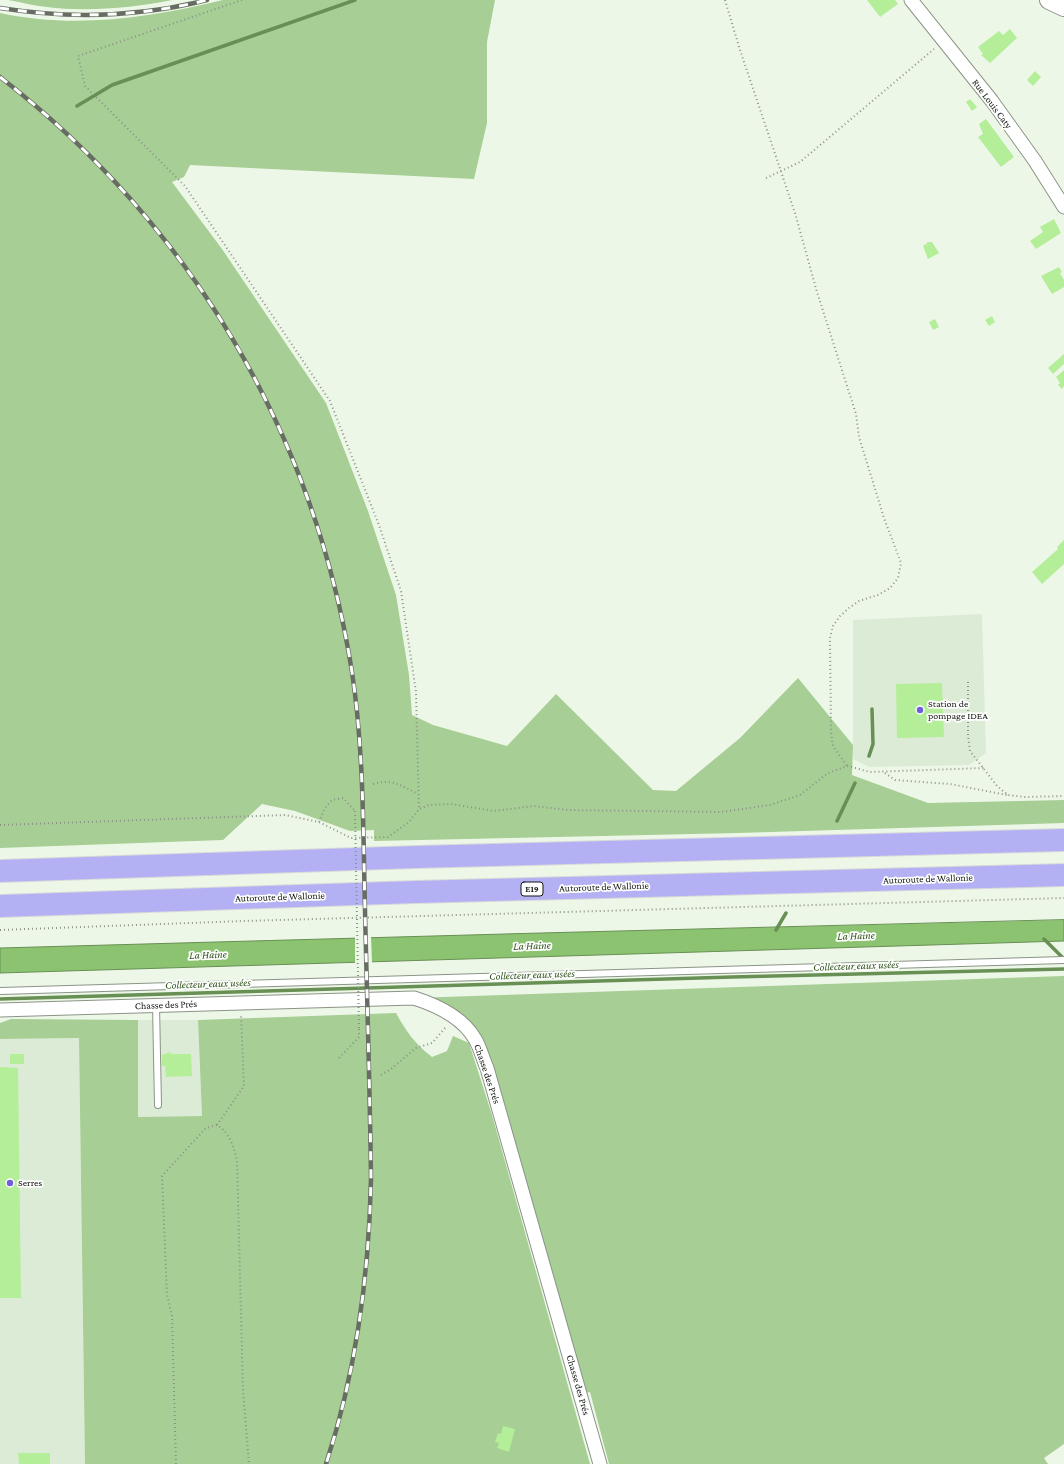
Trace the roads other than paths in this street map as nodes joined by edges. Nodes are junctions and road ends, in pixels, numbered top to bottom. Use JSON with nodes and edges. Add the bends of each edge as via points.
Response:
{"nodes":[{"id":1,"x":911,"y":0,"type":"edge"},
{"id":2,"x":926,"y":0,"type":"edge"},
{"id":3,"x":1049,"y":0,"type":"edge"},
{"id":4,"x":1064,"y":7,"type":"edge"},
{"id":5,"x":926,"y":20,"type":"junction"},
{"id":6,"x":1064,"y":208,"type":"edge"},
{"id":7,"x":1064,"y":840,"type":"edge"},
{"id":8,"x":0,"y":871,"type":"edge"},
{"id":9,"x":1064,"y":875,"type":"edge"},
{"id":10,"x":0,"y":906,"type":"edge"},
{"id":11,"x":1064,"y":960,"type":"edge"},
{"id":12,"x":0,"y":991,"type":"edge"},
{"id":13,"x":156,"y":1005,"type":"junction"},
{"id":14,"x":0,"y":1010,"type":"edge"},
{"id":15,"x":158,"y":1105,"type":"dead end"},
{"id":16,"x":600,"y":1464,"type":"edge"}],
"edges":[{"from":1,"to":5,"type":"street","name":"Rue Louis Caty"},
{"from":2,"to":5,"type":"street"},
{"from":3,"to":4,"type":"main road"},
{"from":5,"to":6,"type":"street","name":"Rue Louis Caty","via":[[992,101]]},
{"from":7,"to":8,"type":"highway"},
{"from":9,"to":10,"type":"highway","name":"Autoroute de Wallonie","number":"E19"},
{"from":11,"to":12,"type":"lane"},
{"from":13,"to":14,"type":"street","name":"Chasse des Prés"},
{"from":13,"to":15,"type":"lane"},
{"from":13,"to":16,"type":"street","name":"Chasse des Prés","via":[[414,998],[454,1018],[475,1039],[487,1068]]}]}
